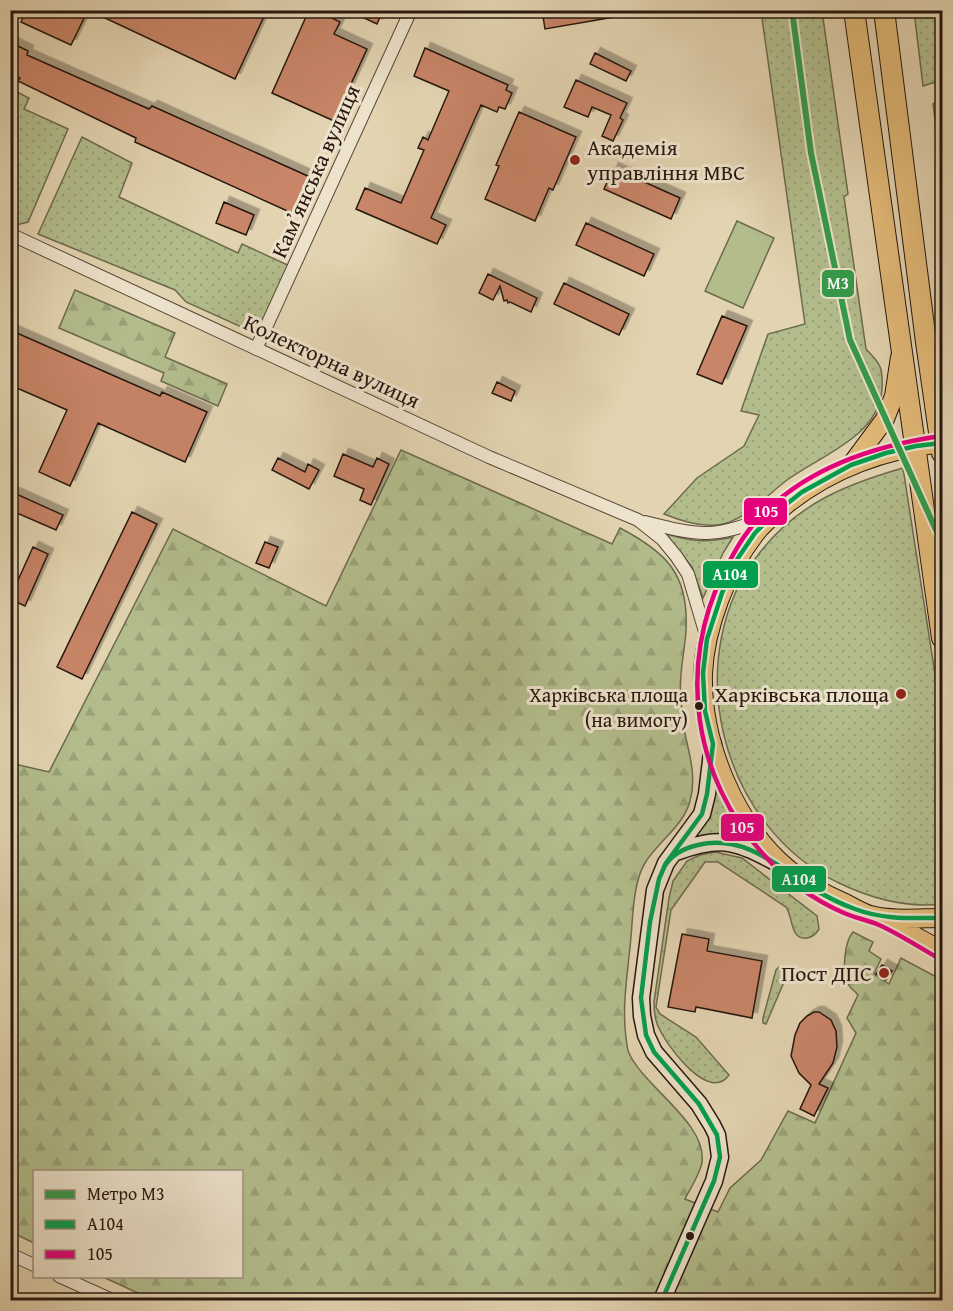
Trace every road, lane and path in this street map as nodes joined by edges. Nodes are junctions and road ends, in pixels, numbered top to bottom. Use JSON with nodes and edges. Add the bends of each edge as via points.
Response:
{"nodes":[{"id":1,"x":411,"y":10,"type":"edge"},
{"id":2,"x":854,"y":10,"type":"edge"},
{"id":3,"x":884,"y":10,"type":"edge"},
{"id":4,"x":10,"y":234,"type":"edge"},
{"id":5,"x":926,"y":342,"type":"junction"},
{"id":6,"x":902,"y":344,"type":"junction"},
{"id":7,"x":256,"y":349,"type":"junction"},
{"id":8,"x":942,"y":373,"type":"edge"},
{"id":9,"x":916,"y":446,"type":"junction"},
{"id":10,"x":942,"y":446,"type":"edge"},
{"id":11,"x":851,"y":465,"type":"junction"},
{"id":12,"x":774,"y":514,"type":"junction"},
{"id":13,"x":638,"y":520,"type":"junction"},
{"id":14,"x":942,"y":638,"type":"edge"},
{"id":15,"x":707,"y":639,"type":"junction"},
{"id":16,"x":713,"y":744,"type":"junction"},
{"id":17,"x":675,"y":852,"type":"junction"},
{"id":18,"x":786,"y":868,"type":"junction"},
{"id":19,"x":880,"y":917,"type":"junction"},
{"id":20,"x":942,"y":918,"type":"edge"},
{"id":21,"x":942,"y":951,"type":"edge"},
{"id":22,"x":10,"y":1254,"type":"edge"},
{"id":23,"x":33,"y":1265,"type":"edge"},
{"id":24,"x":63,"y":1278,"type":"edge"},
{"id":25,"x":112,"y":1300,"type":"edge"},
{"id":26,"x":662,"y":1300,"type":"edge"}],
"edges":[{"from":1,"to":7,"type":"street","name":"Камʼянська вулиця"},
{"from":2,"to":6,"type":"highway"},
{"from":3,"to":5,"type":"highway"},
{"from":4,"to":7,"type":"street","name":"Колекторна вулиця"},
{"from":5,"to":8,"type":"main road"},
{"from":5,"to":10,"type":"highway"},
{"from":6,"to":9,"type":"highway"},
{"from":6,"to":11,"type":"main road","via":[[894,396],[885,419]]},
{"from":7,"to":13,"type":"street","name":"Колекторна вулиця","via":[[489,457]]},
{"from":9,"to":10,"type":"main road"},
{"from":9,"to":11,"type":"main road"},
{"from":9,"to":14,"type":"highway"},
{"from":11,"to":12,"type":"main road","via":[[802,492]]},
{"from":12,"to":13,"type":"street","name":"Колекторна вулиця","via":[[707,535]]},
{"from":12,"to":15,"type":"main road","via":[[738,558]]},
{"from":13,"to":15,"type":"street","name":"Колекторна вулиця","via":[[662,539],[688,574]]},
{"from":15,"to":16,"type":"main road","via":[[703,673],[705,711]]},
{"from":16,"to":17,"type":"main road","via":[[702,814]]},
{"from":16,"to":18,"type":"main road","via":[[739,811]]},
{"from":17,"to":18,"type":"main road","via":[[710,842],[733,843]]},
{"from":17,"to":26,"type":"main road","via":[[655,890],[642,1016],[654,1052],[712,1125],[720,1157],[714,1181]]},
{"from":18,"to":19,"type":"main road","via":[[815,890]]},
{"from":19,"to":20,"type":"main road"},
{"from":19,"to":21,"type":"main road"},
{"from":22,"to":23,"type":"street"},
{"from":24,"to":25,"type":"street"}]}
